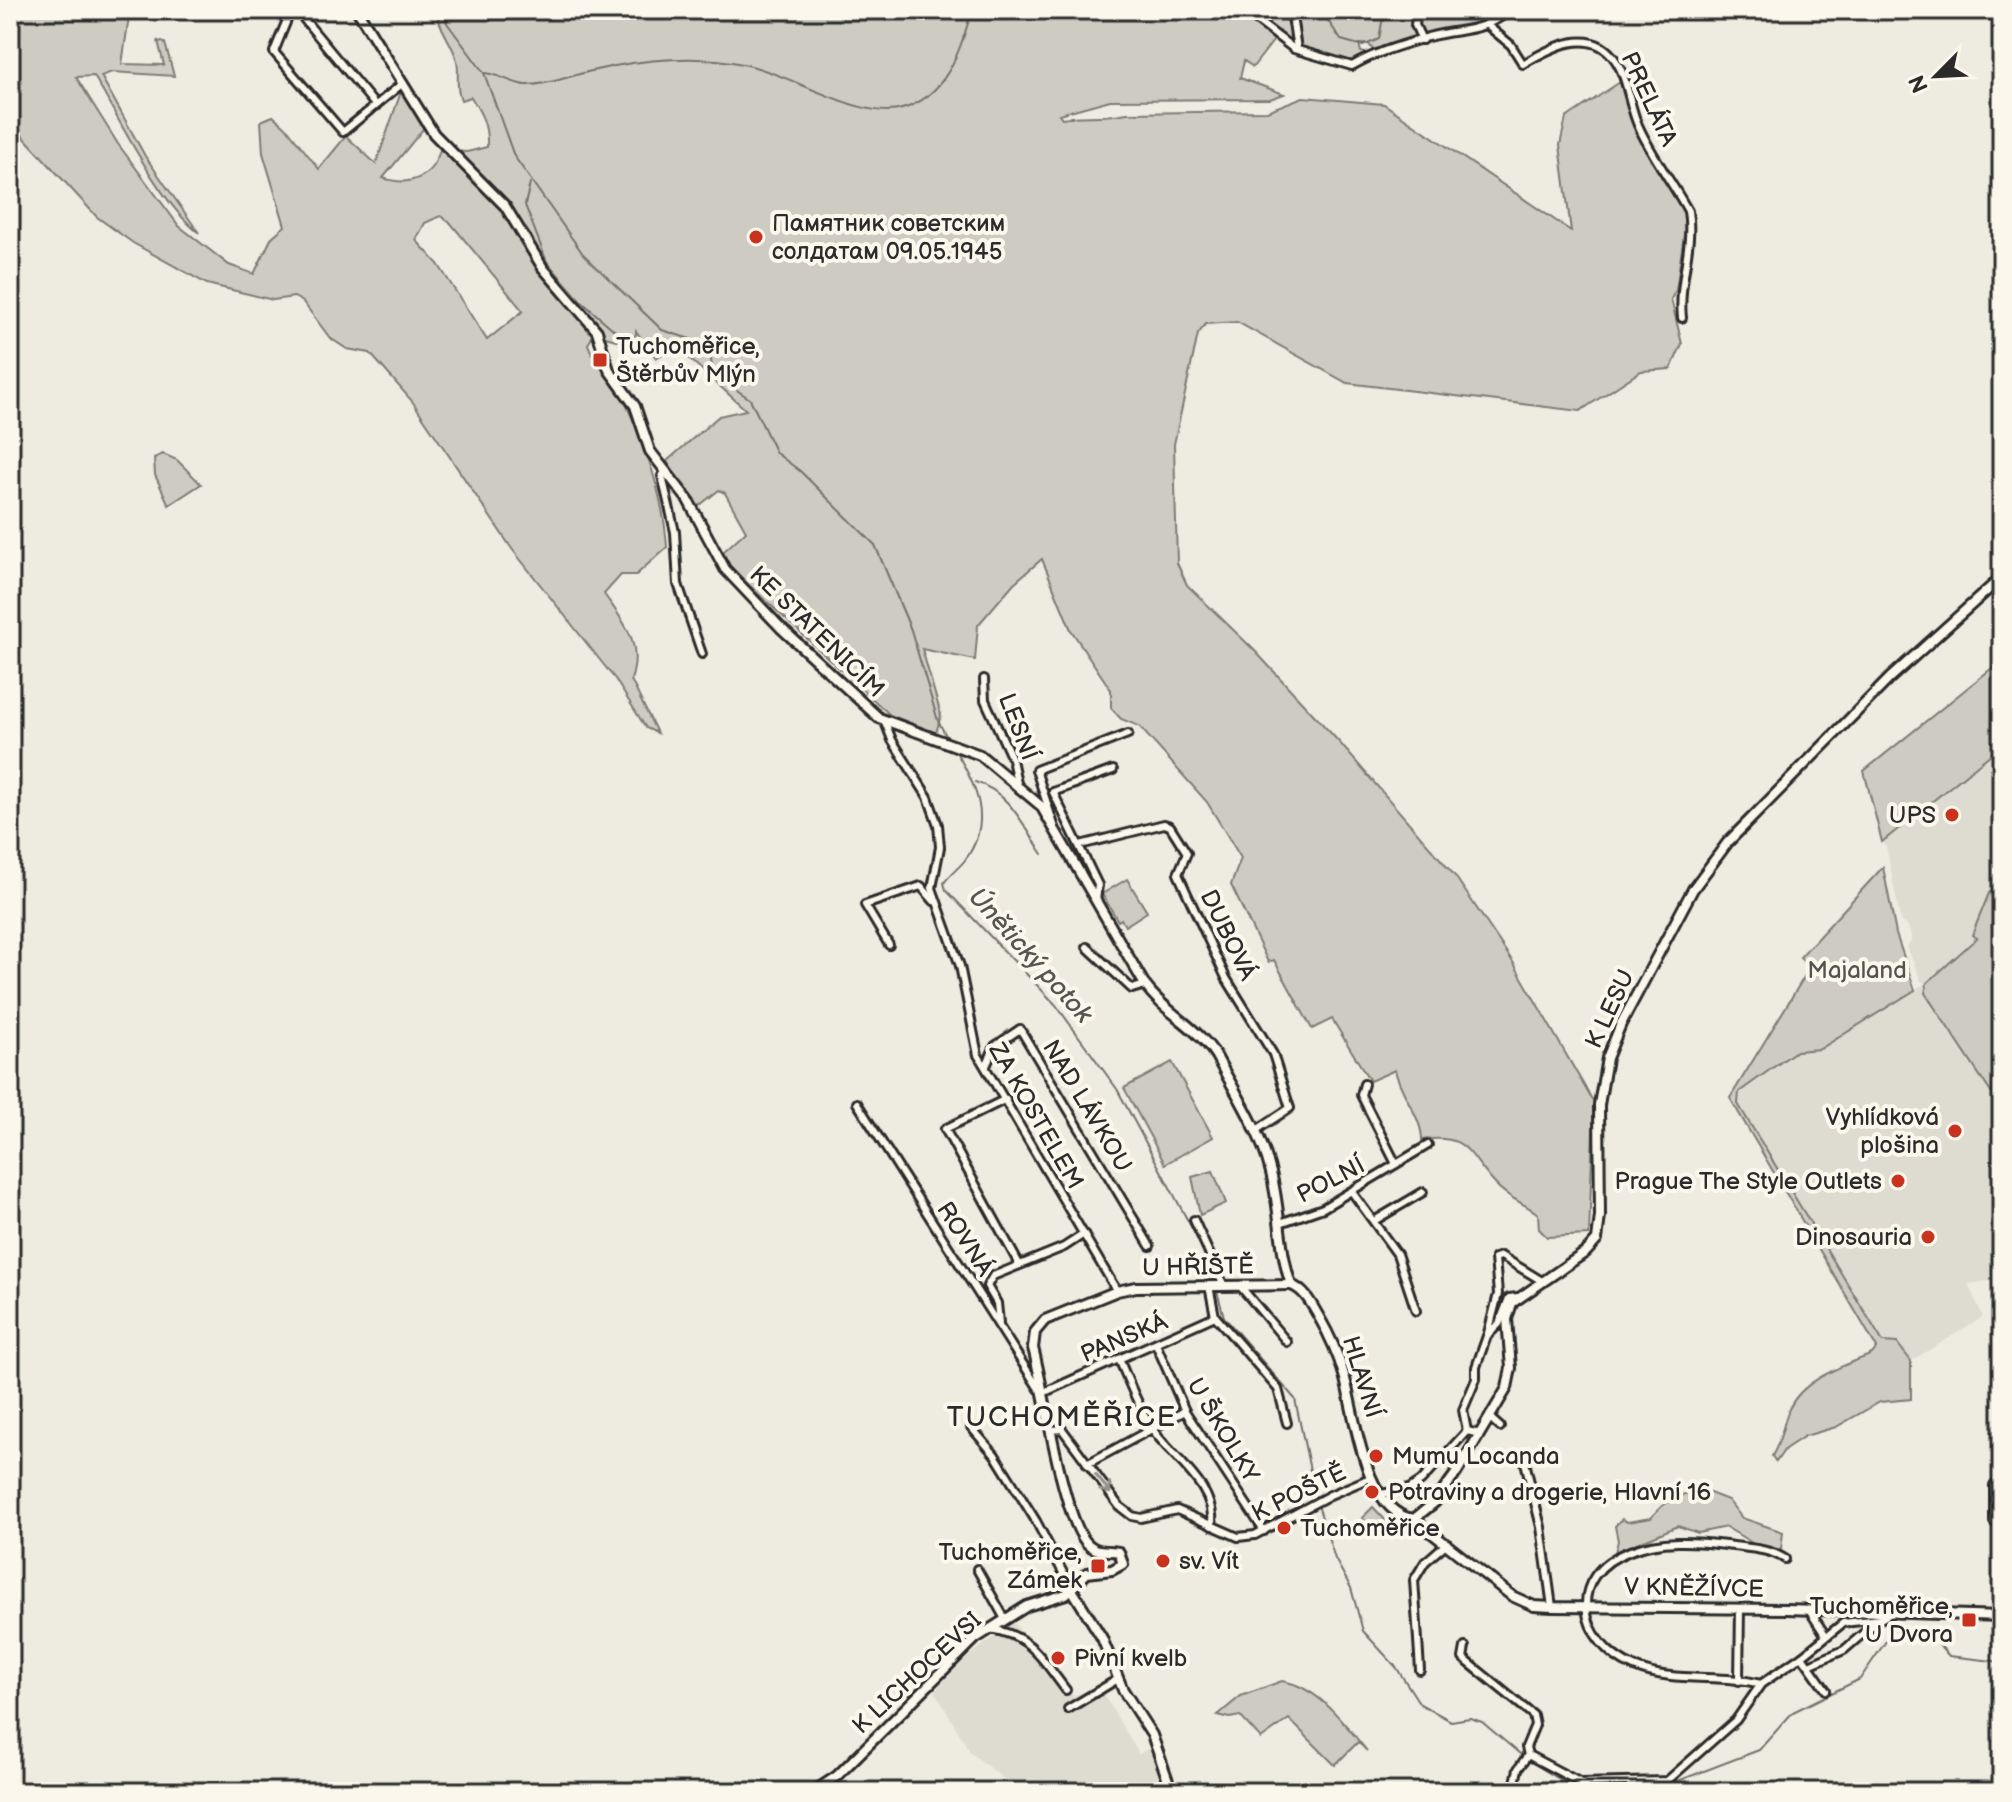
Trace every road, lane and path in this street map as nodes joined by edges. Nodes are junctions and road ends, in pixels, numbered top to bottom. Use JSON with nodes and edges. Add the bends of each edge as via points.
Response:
{"nodes":[{"id":1,"x":357,"y":10,"type":"edge"},
{"id":2,"x":1243,"y":10,"type":"edge"},
{"id":3,"x":1291,"y":10,"type":"edge"},
{"id":4,"x":1417,"y":10,"type":"edge"},
{"id":5,"x":1511,"y":10,"type":"edge"},
{"id":6,"x":1488,"y":26,"type":"junction"},
{"id":7,"x":1422,"y":40,"type":"junction"},
{"id":8,"x":1297,"y":49,"type":"junction"},
{"id":9,"x":403,"y":83,"type":"junction"},
{"id":10,"x":376,"y":106,"type":"junction"},
{"id":11,"x":1682,"y":318,"type":"dead end"},
{"id":12,"x":665,"y":471,"type":"junction"},
{"id":13,"x":2002,"y":577,"type":"edge"},
{"id":14,"x":702,"y":654,"type":"dead end"},
{"id":15,"x":984,"y":679,"type":"dead end"},
{"id":16,"x":885,"y":722,"type":"junction"},
{"id":17,"x":1128,"y":734,"type":"dead end"},
{"id":18,"x":1113,"y":770,"type":"dead end"},
{"id":19,"x":1018,"y":788,"type":"junction"},
{"id":20,"x":1055,"y":828,"type":"junction"},
{"id":21,"x":1080,"y":845,"type":"junction"},
{"id":22,"x":1096,"y":901,"type":"junction"},
{"id":23,"x":936,"y":903,"type":"junction"},
{"id":24,"x":889,"y":945,"type":"dead end"},
{"id":25,"x":1087,"y":947,"type":"dead end"},
{"id":26,"x":1145,"y":985,"type":"junction"},
{"id":27,"x":986,"y":1066,"type":"junction"},
{"id":28,"x":1364,"y":1084,"type":"dead end"},
{"id":29,"x":1006,"y":1099,"type":"junction"},
{"id":30,"x":857,"y":1103,"type":"dead end"},
{"id":31,"x":1255,"y":1131,"type":"junction"},
{"id":32,"x":1428,"y":1145,"type":"dead end"},
{"id":33,"x":1396,"y":1164,"type":"junction"},
{"id":34,"x":1352,"y":1192,"type":"junction"},
{"id":35,"x":1423,"y":1192,"type":"dead end"},
{"id":36,"x":1194,"y":1220,"type":"dead end"},
{"id":37,"x":1374,"y":1221,"type":"junction"},
{"id":38,"x":1280,"y":1223,"type":"junction"},
{"id":39,"x":1084,"y":1234,"type":"junction"},
{"id":40,"x":1150,"y":1246,"type":"dead end"},
{"id":41,"x":1019,"y":1264,"type":"junction"},
{"id":42,"x":1542,"y":1281,"type":"junction"},
{"id":43,"x":1291,"y":1285,"type":"junction"},
{"id":44,"x":1216,"y":1286,"type":"junction"},
{"id":45,"x":1240,"y":1286,"type":"junction"},
{"id":46,"x":1117,"y":1291,"type":"junction"},
{"id":47,"x":1518,"y":1297,"type":"junction"},
{"id":48,"x":1416,"y":1311,"type":"dead end"},
{"id":49,"x":1215,"y":1316,"type":"junction"},
{"id":50,"x":999,"y":1323,"type":"junction"},
{"id":51,"x":1487,"y":1336,"type":"junction"},
{"id":52,"x":1287,"y":1342,"type":"dead end"},
{"id":53,"x":1156,"y":1344,"type":"junction"},
{"id":54,"x":1119,"y":1359,"type":"junction"},
{"id":55,"x":1045,"y":1392,"type":"junction"},
{"id":56,"x":1185,"y":1411,"type":"junction"},
{"id":57,"x":1490,"y":1418,"type":"junction"},
{"id":58,"x":1287,"y":1423,"type":"dead end"},
{"id":59,"x":971,"y":1427,"type":"dead end"},
{"id":60,"x":1500,"y":1427,"type":"dead end"},
{"id":61,"x":1151,"y":1428,"type":"junction"},
{"id":62,"x":1053,"y":1430,"type":"junction"},
{"id":63,"x":1467,"y":1431,"type":"junction"},
{"id":64,"x":1480,"y":1434,"type":"junction"},
{"id":65,"x":1523,"y":1454,"type":"dead end"},
{"id":66,"x":1087,"y":1464,"type":"junction"},
{"id":67,"x":1995,"y":1477,"type":"dead end"},
{"id":68,"x":1370,"y":1478,"type":"junction"},
{"id":69,"x":1998,"y":1485,"type":"edge"},
{"id":70,"x":1381,"y":1494,"type":"junction"},
{"id":71,"x":1414,"y":1519,"type":"junction"},
{"id":72,"x":1994,"y":1522,"type":"dead end"},
{"id":73,"x":1212,"y":1526,"type":"junction"},
{"id":74,"x":1264,"y":1531,"type":"junction"},
{"id":75,"x":1447,"y":1543,"type":"junction"},
{"id":76,"x":1785,"y":1559,"type":"dead end"},
{"id":77,"x":977,"y":1569,"type":"dead end"},
{"id":78,"x":1071,"y":1588,"type":"junction"},
{"id":79,"x":1552,"y":1607,"type":"junction"},
{"id":80,"x":1587,"y":1607,"type":"junction"},
{"id":81,"x":1740,"y":1608,"type":"junction"},
{"id":82,"x":1809,"y":1610,"type":"junction"},
{"id":83,"x":1834,"y":1611,"type":"junction"},
{"id":84,"x":1894,"y":1611,"type":"junction"},
{"id":85,"x":2002,"y":1616,"type":"edge"},
{"id":86,"x":1005,"y":1619,"type":"junction"},
{"id":87,"x":1880,"y":1619,"type":"junction"},
{"id":88,"x":1819,"y":1622,"type":"junction"},
{"id":89,"x":990,"y":1629,"type":"junction"},
{"id":90,"x":1826,"y":1636,"type":"junction"},
{"id":91,"x":1465,"y":1647,"type":"dead end"},
{"id":92,"x":1802,"y":1656,"type":"junction"},
{"id":93,"x":1809,"y":1665,"type":"junction"},
{"id":94,"x":1420,"y":1670,"type":"dead end"},
{"id":95,"x":1118,"y":1679,"type":"junction"},
{"id":96,"x":1739,"y":1681,"type":"junction"},
{"id":97,"x":1761,"y":1684,"type":"junction"},
{"id":98,"x":1066,"y":1690,"type":"dead end"},
{"id":99,"x":1826,"y":1690,"type":"dead end"},
{"id":100,"x":1068,"y":1709,"type":"dead end"},
{"id":101,"x":1525,"y":1758,"type":"junction"},
{"id":102,"x":813,"y":1792,"type":"edge"},
{"id":103,"x":1172,"y":1792,"type":"edge"},
{"id":104,"x":1513,"y":1792,"type":"edge"}],
"edges":[{"from":1,"to":9,"type":"street","name":"KE STATENICÍM"},
{"from":2,"to":8,"type":"street"},
{"from":3,"to":8,"type":"street"},
{"from":4,"to":7,"type":"street","via":[[1415,25]]},
{"from":5,"to":6,"type":"street"},
{"from":6,"to":7,"type":"street"},
{"from":6,"to":11,"type":"street","name":"PRELÁTA","via":[[1511,45],[1523,64],[1573,41],[1604,48],[1616,61],[1637,123],[1688,211]]},
{"from":7,"to":8,"type":"street","via":[[1352,66]]},
{"from":9,"to":10,"type":"street"},
{"from":9,"to":12,"type":"street","name":"KE STATENICÍM","via":[[439,140],[505,206],[543,268],[597,331],[609,370],[632,402],[650,451]]},
{"from":10,"to":10,"type":"street","via":[[298,12],[289,15],[274,52],[343,132]]},
{"from":12,"to":14,"type":"street","via":[[675,569]]},
{"from":12,"to":16,"type":"street","name":"KE STATENICÍM","via":[[688,500],[730,576]]},
{"from":13,"to":42,"type":"street","name":"K LESU","via":[[1890,678],[1707,868],[1607,1058],[1599,1105],[1597,1240]]},
{"from":15,"to":19,"type":"street","name":"LESNÍ","via":[[985,700],[1012,759]]},
{"from":16,"to":19,"type":"street","name":"KE STATENICÍM","via":[[980,755]]},
{"from":16,"to":23,"type":"street","name":"ZA KOSTELEM","via":[[938,825],[940,847],[932,881]]},
{"from":17,"to":20,"type":"street","via":[[1036,770]]},
{"from":18,"to":21,"type":"street","via":[[1053,792]]},
{"from":19,"to":20,"type":"street","name":"KE STATENICÍM","via":[[1041,806]]},
{"from":20,"to":22,"type":"street","name":"KE STATENICÍM"},
{"from":21,"to":22,"type":"street","via":[[1098,885]]},
{"from":21,"to":31,"type":"street","name":"DUBOVÁ","via":[[1164,824],[1187,853],[1178,874],[1226,978],[1273,1054],[1290,1108]]},
{"from":22,"to":26,"type":"street","name":"KE STATENICÍM"},
{"from":23,"to":24,"type":"street","via":[[921,886],[865,905]]},
{"from":23,"to":27,"type":"street","name":"ZA KOSTELEM","via":[[960,966],[974,1044]]},
{"from":25,"to":26,"type":"street","name":"KE STATENICÍM","via":[[1132,989]]},
{"from":26,"to":31,"type":"street","name":"KE STATENICÍM","via":[[1164,1008],[1210,1045]]},
{"from":27,"to":29,"type":"street","name":"ZA KOSTELEM"},
{"from":27,"to":40,"type":"street","name":"NAD LÁVKOU","via":[[995,1046],[1020,1029]]},
{"from":28,"to":33,"type":"street","name":"POLNÍ","via":[[1361,1095]]},
{"from":29,"to":39,"type":"street","name":"ZA KOSTELEM"},
{"from":29,"to":41,"type":"street","via":[[945,1129]]},
{"from":30,"to":50,"type":"street","name":"ROVNÁ"},
{"from":31,"to":38,"type":"street","name":"KE STATENICÍM","via":[[1273,1180]]},
{"from":32,"to":33,"type":"street","name":"POLNÍ"},
{"from":33,"to":34,"type":"street","name":"POLNÍ"},
{"from":34,"to":37,"type":"street"},
{"from":34,"to":38,"type":"street","name":"POLNÍ"},
{"from":35,"to":37,"type":"street"},
{"from":36,"to":44,"type":"street"},
{"from":37,"to":48,"type":"street","via":[[1397,1254]]},
{"from":38,"to":43,"type":"street","name":"KE STATENICÍM"},
{"from":39,"to":41,"type":"street"},
{"from":39,"to":46,"type":"street","name":"ZA KOSTELEM"},
{"from":41,"to":50,"type":"street","via":[[993,1276],[988,1284]]},
{"from":42,"to":47,"type":"street","name":"K LESU"},
{"from":42,"to":51,"type":"street","via":[[1506,1258],[1495,1258],[1498,1294]]},
{"from":43,"to":45,"type":"street","name":"U HŘIŠTĚ"},
{"from":43,"to":68,"type":"street","name":"HLAVNÍ","via":[[1307,1297],[1335,1349]]},
{"from":44,"to":45,"type":"street","name":"U HŘIŠTĚ"},
{"from":44,"to":46,"type":"street","name":"U HŘIŠTĚ"},
{"from":44,"to":49,"type":"street"},
{"from":45,"to":52,"type":"street"},
{"from":46,"to":55,"type":"street","name":"U HŘIŠTĚ","via":[[1050,1317],[1037,1328],[1033,1348]]},
{"from":47,"to":51,"type":"street","via":[[1509,1298],[1499,1324]]},
{"from":47,"to":57,"type":"street","via":[[1507,1319],[1507,1388]]},
{"from":49,"to":53,"type":"street","name":"PANSKÁ"},
{"from":49,"to":58,"type":"street","via":[[1278,1389]]},
{"from":50,"to":55,"type":"street","name":"ROVNÁ"},
{"from":51,"to":63,"type":"street","via":[[1463,1410]]},
{"from":53,"to":54,"type":"street","name":"PANSKÁ"},
{"from":53,"to":56,"type":"street","name":"U ŠKOLKY"},
{"from":54,"to":55,"type":"street","name":"PANSKÁ"},
{"from":54,"to":61,"type":"street"},
{"from":55,"to":62,"type":"street"},
{"from":56,"to":61,"type":"street"},
{"from":56,"to":74,"type":"street","name":"U ŠKOLKY"},
{"from":57,"to":60,"type":"street"},
{"from":57,"to":64,"type":"street"},
{"from":59,"to":78,"type":"street","via":[[1036,1521]]},
{"from":61,"to":66,"type":"street"},
{"from":61,"to":73,"type":"street","via":[[1197,1482]]},
{"from":62,"to":66,"type":"street","name":"K POŠTĚ","via":[[1062,1429]]},
{"from":62,"to":78,"type":"street","name":"K LICHOCEVSI","via":[[1064,1489],[1083,1539],[1093,1548],[1119,1552],[1124,1562],[1116,1569],[1087,1573]]},
{"from":63,"to":64,"type":"street"},
{"from":63,"to":70,"type":"street","via":[[1421,1481]]},
{"from":64,"to":71,"type":"street","via":[[1435,1502]]},
{"from":65,"to":79,"type":"street","via":[[1541,1527]]},
{"from":66,"to":73,"type":"street","name":"K POŠTĚ","one_way":true,"via":[[1132,1516],[1177,1510]]},
{"from":67,"to":69,"type":"street"},
{"from":68,"to":70,"type":"street","name":"HLAVNÍ"},
{"from":68,"to":74,"type":"street","name":"K POŠTĚ"},
{"from":69,"to":72,"type":"street"},
{"from":70,"to":71,"type":"street","name":"HLAVNÍ","via":[[1393,1511]]},
{"from":71,"to":75,"type":"street","name":"V KNĚŽÍVCE"},
{"from":73,"to":74,"type":"street","name":"K POŠTĚ","via":[[1238,1537]]},
{"from":75,"to":79,"type":"street","name":"V KNĚŽÍVCE","via":[[1512,1596]]},
{"from":75,"to":94,"type":"street","via":[[1414,1580]]},
{"from":76,"to":80,"type":"street","via":[[1716,1544],[1652,1545],[1621,1555],[1597,1573]]},
{"from":77,"to":86,"type":"street"},
{"from":78,"to":86,"type":"street","name":"K LICHOCEVSI"},
{"from":78,"to":95,"type":"street","via":[[1102,1638]]},
{"from":79,"to":80,"type":"street","name":"V KNĚŽÍVCE"},
{"from":80,"to":81,"type":"street","name":"V KNĚŽÍVCE"},
{"from":80,"to":96,"type":"street","via":[[1594,1638],[1616,1659],[1673,1677]]},
{"from":81,"to":82,"type":"street","name":"V KNĚŽÍVCE"},
{"from":81,"to":96,"type":"street"},
{"from":82,"to":83,"type":"street","name":"V KNĚŽÍVCE"},
{"from":82,"to":88,"type":"street"},
{"from":83,"to":84,"type":"street","name":"V KNĚŽÍVCE"},
{"from":83,"to":88,"type":"street"},
{"from":84,"to":85,"type":"street","name":"V KNĚŽÍVCE"},
{"from":84,"to":87,"type":"street"},
{"from":86,"to":89,"type":"street","name":"K LICHOCEVSI"},
{"from":87,"to":90,"type":"street","via":[[1848,1620]]},
{"from":87,"to":93,"type":"street","via":[[1844,1650]]},
{"from":88,"to":90,"type":"street"},
{"from":89,"to":98,"type":"street","via":[[1013,1633],[1033,1647]]},
{"from":89,"to":102,"type":"street","name":"K LICHOCEVSI","via":[[837,1776]]},
{"from":90,"to":92,"type":"street"},
{"from":91,"to":101,"type":"street","via":[[1463,1658],[1533,1715]]},
{"from":92,"to":93,"type":"street"},
{"from":92,"to":97,"type":"street"},
{"from":93,"to":99,"type":"street"},
{"from":95,"to":100,"type":"street"},
{"from":95,"to":103,"type":"street","via":[[1152,1735]]},
{"from":96,"to":97,"type":"street"},
{"from":97,"to":101,"type":"street","via":[[1736,1720],[1676,1777],[1661,1784],[1581,1783]]},
{"from":101,"to":104,"type":"street"}]}
